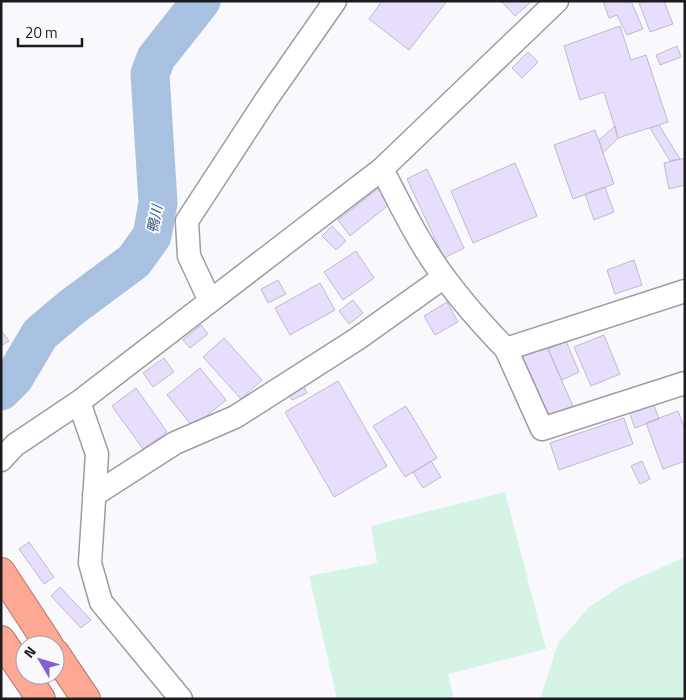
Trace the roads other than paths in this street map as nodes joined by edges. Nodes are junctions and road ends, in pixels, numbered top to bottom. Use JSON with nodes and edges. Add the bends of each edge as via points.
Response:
{"nodes":[{"id":1,"x":335,"y":1,"type":"edge"},
{"id":2,"x":557,"y":1,"type":"edge"},
{"id":3,"x":382,"y":169,"type":"junction"},
{"id":4,"x":444,"y":277,"type":"junction"},
{"id":5,"x":685,"y":291,"type":"edge"},
{"id":6,"x":210,"y":301,"type":"junction"},
{"id":7,"x":506,"y":349,"type":"junction"},
{"id":8,"x":685,"y":383,"type":"edge"},
{"id":9,"x":79,"y":402,"type":"junction"},
{"id":10,"x":1,"y":460,"type":"edge"},
{"id":11,"x":94,"y":494,"type":"junction"},
{"id":12,"x":1,"y":572,"type":"edge"},
{"id":13,"x":42,"y":635,"type":"edge"},
{"id":14,"x":1,"y":640,"type":"edge"},
{"id":15,"x":65,"y":668,"type":"edge"},
{"id":16,"x":41,"y":699,"type":"edge"},
{"id":17,"x":86,"y":699,"type":"edge"},
{"id":18,"x":181,"y":699,"type":"edge"}],
"edges":[{"from":1,"to":6,"type":"street","via":[[187,221],[189,256]]},
{"from":2,"to":3,"type":"street"},
{"from":3,"to":4,"type":"street","via":[[418,238]]},
{"from":3,"to":6,"type":"street"},
{"from":4,"to":7,"type":"street"},
{"from":4,"to":11,"type":"street","via":[[235,417],[175,442]]},
{"from":5,"to":7,"type":"street"},
{"from":6,"to":9,"type":"street"},
{"from":7,"to":8,"type":"street","via":[[542,429]]},
{"from":9,"to":10,"type":"street","via":[[15,445]]},
{"from":9,"to":11,"type":"street","via":[[97,454]]},
{"from":11,"to":18,"type":"street","via":[[90,563],[102,602]]},
{"from":12,"to":13,"type":"highway"},
{"from":14,"to":16,"type":"highway"},
{"from":15,"to":17,"type":"highway"}]}
